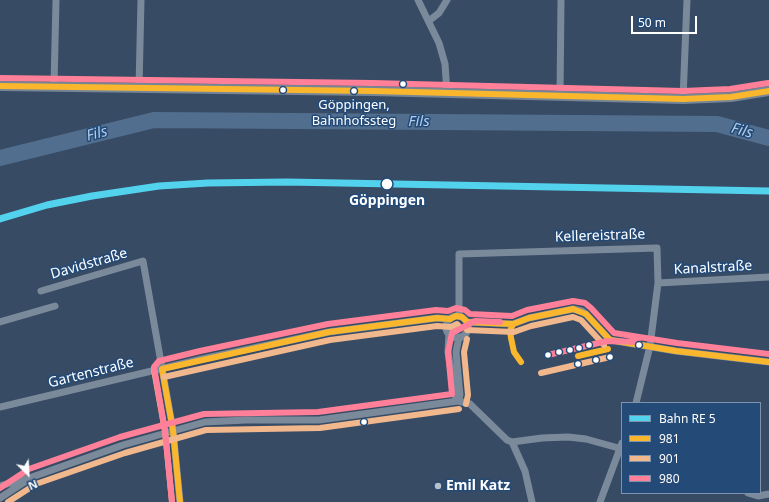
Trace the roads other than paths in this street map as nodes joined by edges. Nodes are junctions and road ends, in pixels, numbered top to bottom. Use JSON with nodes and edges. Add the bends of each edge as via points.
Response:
{"nodes":[{"id":1,"x":56,"y":0,"type":"edge"},
{"id":2,"x":141,"y":0,"type":"edge"},
{"id":3,"x":418,"y":0,"type":"edge"},
{"id":4,"x":447,"y":0,"type":"edge"},
{"id":5,"x":561,"y":0,"type":"edge"},
{"id":6,"x":687,"y":0,"type":"edge"},
{"id":7,"x":430,"y":20,"type":"junction"},
{"id":8,"x":0,"y":86,"type":"edge"},
{"id":9,"x":54,"y":86,"type":"junction"},
{"id":10,"x":139,"y":88,"type":"junction"},
{"id":11,"x":769,"y":91,"type":"edge"},
{"id":12,"x":447,"y":93,"type":"junction"},
{"id":13,"x":560,"y":96,"type":"junction"},
{"id":14,"x":683,"y":99,"type":"junction"},
{"id":15,"x":769,"y":277,"type":"edge"},
{"id":16,"x":658,"y":283,"type":"junction"},
{"id":17,"x":41,"y":291,"type":"dead end"},
{"id":18,"x":55,"y":306,"type":"dead end"},
{"id":19,"x":459,"y":316,"type":"junction"},
{"id":20,"x":450,"y":319,"type":"junction"},
{"id":21,"x":0,"y":322,"type":"edge"},
{"id":22,"x":466,"y":322,"type":"junction"},
{"id":23,"x":449,"y":333,"type":"junction"},
{"id":24,"x":460,"y":337,"type":"junction"},
{"id":25,"x":650,"y":346,"type":"junction"},
{"id":26,"x":769,"y":362,"type":"edge"},
{"id":27,"x":162,"y":369,"type":"junction"},
{"id":28,"x":458,"y":401,"type":"junction"},
{"id":29,"x":636,"y":402,"type":"edge"},
{"id":30,"x":0,"y":407,"type":"edge"},
{"id":31,"x":173,"y":430,"type":"junction"},
{"id":32,"x":512,"y":442,"type":"junction"},
{"id":33,"x":621,"y":447,"type":"edge"},
{"id":34,"x":32,"y":477,"type":"junction"},
{"id":35,"x":0,"y":486,"type":"edge"},
{"id":36,"x":769,"y":494,"type":"edge"},
{"id":37,"x":0,"y":498,"type":"edge"},
{"id":38,"x":755,"y":499,"type":"edge"},
{"id":39,"x":180,"y":502,"type":"edge"},
{"id":40,"x":532,"y":502,"type":"edge"},
{"id":41,"x":600,"y":502,"type":"edge"}],
"edges":[{"from":1,"to":9,"type":"street"},
{"from":2,"to":10,"type":"street"},
{"from":3,"to":7,"type":"street"},
{"from":4,"to":7,"type":"street","via":[[439,13]]},
{"from":5,"to":13,"type":"street"},
{"from":6,"to":14,"type":"street"},
{"from":7,"to":12,"type":"street","via":[[440,43],[445,64]]},
{"from":8,"to":9,"type":"main road"},
{"from":9,"to":10,"type":"main road"},
{"from":10,"to":12,"type":"main road"},
{"from":11,"to":14,"type":"main road","via":[[731,97]]},
{"from":12,"to":13,"type":"main road"},
{"from":13,"to":14,"type":"main road"},
{"from":15,"to":16,"type":"street","name":"Kanalstraße"},
{"from":16,"to":19,"type":"street","name":"Kellereistraße","via":[[657,248],[459,254]]},
{"from":16,"to":25,"type":"street","name":"Kellereistraße"},
{"from":17,"to":27,"type":"street","name":"Davidstraße","via":[[143,261]]},
{"from":18,"to":21,"type":"street"},
{"from":19,"to":20,"type":"street"},
{"from":19,"to":22,"type":"street"},
{"from":20,"to":23,"type":"street","via":[[446,327]]},
{"from":20,"to":27,"type":"street","name":"Gartenstraße","via":[[437,318],[329,332]]},
{"from":22,"to":24,"type":"street","via":[[467,331]]},
{"from":22,"to":25,"type":"street","via":[[514,324],[529,318],[573,310],[582,311],[610,340]]},
{"from":23,"to":24,"type":"street","via":[[454,337]]},
{"from":23,"to":28,"type":"street","via":[[450,360]]},
{"from":24,"to":28,"type":"street","via":[[456,352],[460,395]]},
{"from":25,"to":26,"type":"street"},
{"from":25,"to":29,"type":"street","name":"Kellereistraße"},
{"from":27,"to":30,"type":"street","name":"Gartenstraße"},
{"from":27,"to":31,"type":"street"},
{"from":28,"to":31,"type":"street","via":[[332,418],[205,422]]},
{"from":28,"to":32,"type":"street","via":[[470,404]]},
{"from":31,"to":34,"type":"street","via":[[123,444]]},
{"from":31,"to":39,"type":"street"},
{"from":32,"to":33,"type":"street","via":[[568,437]]},
{"from":32,"to":40,"type":"street","via":[[525,471]]},
{"from":33,"to":41,"type":"street"},
{"from":34,"to":35,"type":"street"},
{"from":34,"to":37,"type":"street"},
{"from":36,"to":38,"type":"street"}]}
